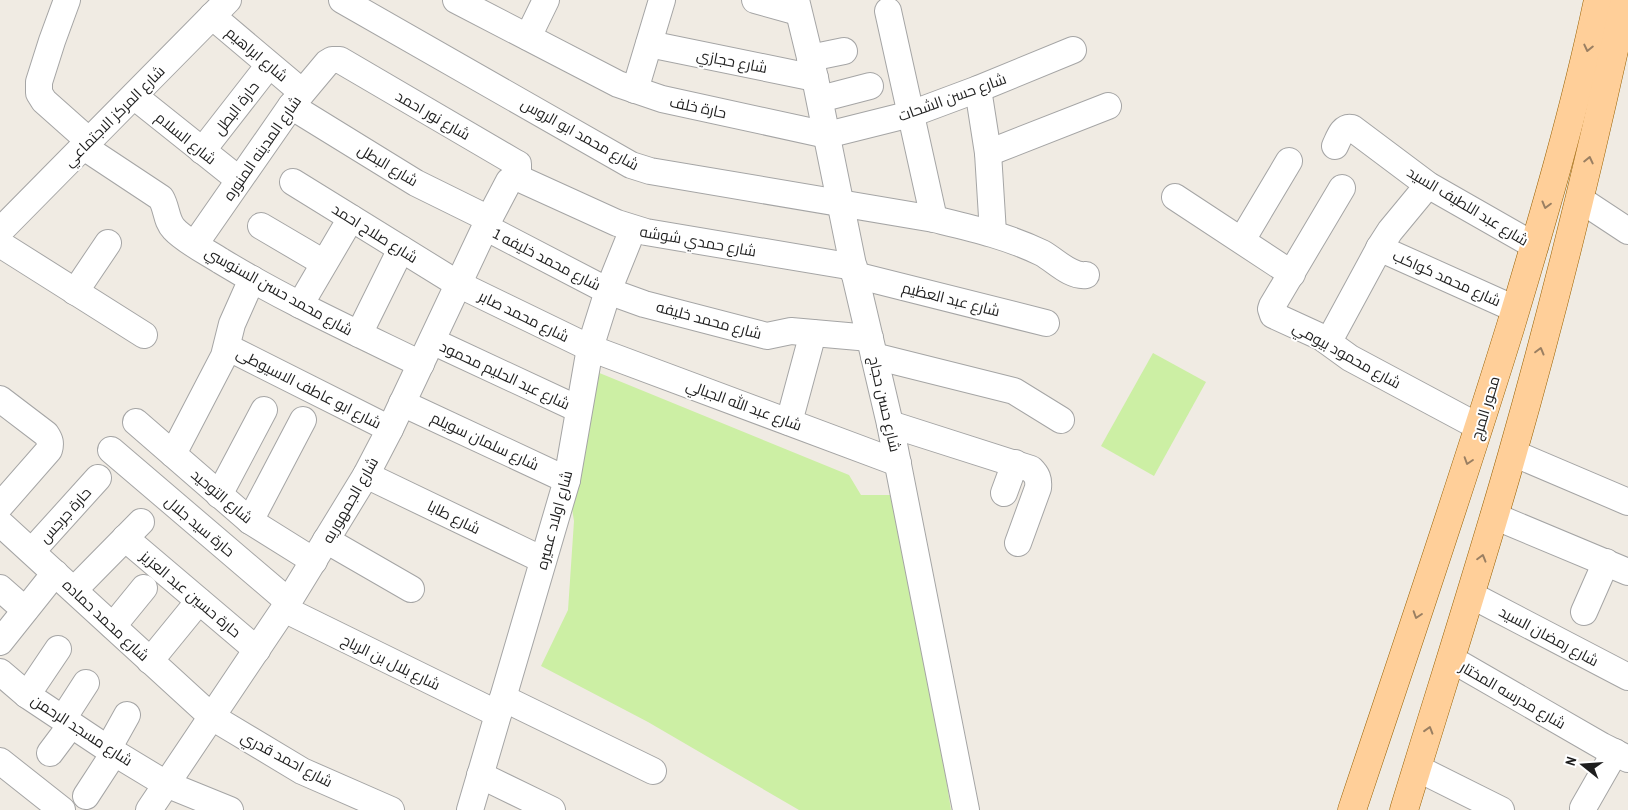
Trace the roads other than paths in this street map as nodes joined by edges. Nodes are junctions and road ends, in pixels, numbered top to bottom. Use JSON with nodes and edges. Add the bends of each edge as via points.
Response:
{"nodes":[{"id":1,"x":67,"y":0,"type":"edge"},
{"id":2,"x":342,"y":0,"type":"edge"},
{"id":3,"x":456,"y":0,"type":"edge"},
{"id":4,"x":546,"y":0,"type":"edge"},
{"id":5,"x":662,"y":0,"type":"edge"},
{"id":6,"x":755,"y":0,"type":"edge"},
{"id":7,"x":1598,"y":0,"type":"edge"},
{"id":8,"x":1625,"y":0,"type":"edge"},
{"id":9,"x":797,"y":6,"type":"edge"},
{"id":10,"x":877,"y":6,"type":"edge"},
{"id":11,"x":220,"y":8,"type":"edge"},
{"id":12,"x":528,"y":38,"type":"junction"},
{"id":13,"x":649,"y":44,"type":"junction"},
{"id":14,"x":1074,"y":50,"type":"dead end"},
{"id":15,"x":844,"y":51,"type":"dead end"},
{"id":16,"x":336,"y":59,"type":"joint"},
{"id":17,"x":269,"y":65,"type":"junction"},
{"id":18,"x":815,"y":78,"type":"junction"},
{"id":19,"x":870,"y":86,"type":"dead end"},
{"id":20,"x":978,"y":89,"type":"junction"},
{"id":21,"x":635,"y":90,"type":"junction"},
{"id":22,"x":134,"y":96,"type":"junction"},
{"id":23,"x":296,"y":99,"type":"junction"},
{"id":24,"x":1108,"y":106,"type":"dead end"},
{"id":25,"x":911,"y":114,"type":"junction"},
{"id":26,"x":827,"y":135,"type":"junction"},
{"id":27,"x":86,"y":144,"type":"junction"},
{"id":28,"x":1335,"y":146,"type":"dead end"},
{"id":29,"x":202,"y":151,"type":"junction"},
{"id":30,"x":988,"y":153,"type":"junction"},
{"id":31,"x":1289,"y":161,"type":"dead end"},
{"id":32,"x":238,"y":179,"type":"junction"},
{"id":33,"x":518,"y":179,"type":"junction"},
{"id":34,"x":293,"y":182,"type":"dead end"},
{"id":35,"x":1428,"y":185,"type":"junction"},
{"id":36,"x":1342,"y":188,"type":"dead end"},
{"id":37,"x":1175,"y":197,"type":"dead end"},
{"id":38,"x":1580,"y":200,"type":"junction"},
{"id":39,"x":840,"y":204,"type":"junction"},
{"id":40,"x":351,"y":218,"type":"junction"},
{"id":41,"x":934,"y":219,"type":"junction"},
{"id":42,"x":487,"y":223,"type":"junction"},
{"id":43,"x":261,"y":226,"type":"dead end"},
{"id":44,"x":633,"y":229,"type":"junction"},
{"id":45,"x":0,"y":231,"type":"edge"},
{"id":46,"x":1628,"y":231,"type":"edge"},
{"id":47,"x":993,"y":233,"type":"junction"},
{"id":48,"x":1242,"y":240,"type":"junction"},
{"id":49,"x":108,"y":243,"type":"dead end"},
{"id":50,"x":0,"y":244,"type":"edge"},
{"id":51,"x":194,"y":244,"type":"junction"},
{"id":52,"x":1534,"y":246,"type":"junction"},
{"id":53,"x":1380,"y":248,"type":"junction"},
{"id":54,"x":401,"y":249,"type":"junction"},
{"id":55,"x":324,"y":264,"type":"junction"},
{"id":56,"x":855,"y":271,"type":"junction"},
{"id":57,"x":1292,"y":274,"type":"junction"},
{"id":58,"x":1086,"y":276,"type":"dead end"},
{"id":59,"x":252,"y":279,"type":"junction"},
{"id":60,"x":458,"y":284,"type":"junction"},
{"id":61,"x":608,"y":291,"type":"junction"},
{"id":62,"x":75,"y":292,"type":"junction"},
{"id":63,"x":300,"y":305,"type":"junction"},
{"id":64,"x":1515,"y":309,"type":"junction"},
{"id":65,"x":1046,"y":323,"type":"dead end"},
{"id":66,"x":813,"y":332,"type":"junction"},
{"id":67,"x":359,"y":334,"type":"junction"},
{"id":68,"x":144,"y":335,"type":"dead end"},
{"id":69,"x":432,"y":340,"type":"junction"},
{"id":70,"x":1329,"y":342,"type":"junction"},
{"id":71,"x":227,"y":347,"type":"junction"},
{"id":72,"x":872,"y":347,"type":"junction"},
{"id":73,"x":590,"y":348,"type":"junction"},
{"id":74,"x":420,"y":364,"type":"junction"},
{"id":75,"x":1497,"y":369,"type":"junction"},
{"id":76,"x":1533,"y":379,"type":"junction"},
{"id":77,"x":0,"y":399,"type":"edge"},
{"id":78,"x":402,"y":403,"type":"junction"},
{"id":79,"x":578,"y":409,"type":"junction"},
{"id":80,"x":264,"y":410,"type":"dead end"},
{"id":81,"x":304,"y":420,"type":"dead end"},
{"id":82,"x":1061,"y":420,"type":"dead end"},
{"id":83,"x":136,"y":422,"type":"dead end"},
{"id":84,"x":789,"y":422,"type":"junction"},
{"id":85,"x":890,"y":424,"type":"junction"},
{"id":86,"x":1479,"y":427,"type":"junction"},
{"id":87,"x":390,"y":429,"type":"junction"},
{"id":88,"x":110,"y":450,"type":"dead end"},
{"id":89,"x":1512,"y":453,"type":"junction"},
{"id":90,"x":173,"y":454,"type":"junction"},
{"id":91,"x":898,"y":463,"type":"junction"},
{"id":92,"x":1014,"y":463,"type":"junction"},
{"id":93,"x":366,"y":474,"type":"junction"},
{"id":94,"x":98,"y":478,"type":"dead end"},
{"id":95,"x":567,"y":480,"type":"junction"},
{"id":96,"x":1004,"y":493,"type":"dead end"},
{"id":97,"x":220,"y":495,"type":"junction"},
{"id":98,"x":1628,"y":502,"type":"edge"},
{"id":99,"x":0,"y":506,"type":"edge"},
{"id":100,"x":1494,"y":516,"type":"junction"},
{"id":101,"x":250,"y":521,"type":"junction"},
{"id":102,"x":0,"y":522,"type":"edge"},
{"id":103,"x":1018,"y":543,"type":"dead end"},
{"id":104,"x":320,"y":551,"type":"junction"},
{"id":105,"x":32,"y":552,"type":"junction"},
{"id":106,"x":543,"y":560,"type":"junction"},
{"id":107,"x":1617,"y":567,"type":"edge"},
{"id":108,"x":65,"y":582,"type":"junction"},
{"id":109,"x":0,"y":588,"type":"edge"},
{"id":110,"x":144,"y":588,"type":"dead end"},
{"id":111,"x":412,"y":589,"type":"dead end"},
{"id":112,"x":1471,"y":595,"type":"junction"},
{"id":113,"x":199,"y":601,"type":"junction"},
{"id":114,"x":287,"y":606,"type":"junction"},
{"id":115,"x":25,"y":610,"type":"junction"},
{"id":116,"x":1584,"y":612,"type":"dead end"},
{"id":117,"x":113,"y":626,"type":"junction"},
{"id":118,"x":0,"y":642,"type":"edge"},
{"id":119,"x":58,"y":649,"type":"dead end"},
{"id":120,"x":257,"y":650,"type":"junction"},
{"id":121,"x":1451,"y":659,"type":"junction"},
{"id":122,"x":150,"y":661,"type":"junction"},
{"id":123,"x":0,"y":672,"type":"edge"},
{"id":124,"x":1628,"y":677,"type":"edge"},
{"id":125,"x":86,"y":683,"type":"dead end"},
{"id":126,"x":27,"y":695,"type":"junction"},
{"id":127,"x":500,"y":706,"type":"junction"},
{"id":128,"x":127,"y":715,"type":"dead end"},
{"id":129,"x":212,"y":717,"type":"junction"},
{"id":130,"x":68,"y":723,"type":"junction"},
{"id":131,"x":111,"y":751,"type":"junction"},
{"id":132,"x":50,"y":754,"type":"dead end"},
{"id":133,"x":1622,"y":755,"type":"edge"},
{"id":134,"x":0,"y":761,"type":"edge"},
{"id":135,"x":1417,"y":768,"type":"junction"},
{"id":136,"x":653,"y":771,"type":"dead end"},
{"id":137,"x":480,"y":775,"type":"junction"},
{"id":138,"x":166,"y":784,"type":"junction"},
{"id":139,"x":86,"y":796,"type":"dead end"},
{"id":140,"x":1582,"y":808,"type":"dead end"},
{"id":141,"x":62,"y":810,"type":"edge"},
{"id":142,"x":149,"y":810,"type":"edge"},
{"id":143,"x":230,"y":810,"type":"edge"},
{"id":144,"x":391,"y":810,"type":"edge"},
{"id":145,"x":470,"y":810,"type":"edge"},
{"id":146,"x":552,"y":810,"type":"edge"},
{"id":147,"x":966,"y":810,"type":"edge"},
{"id":148,"x":1352,"y":810,"type":"edge"},
{"id":149,"x":1404,"y":810,"type":"edge"},
{"id":150,"x":1502,"y":810,"type":"edge"}],
"edges":[{"from":1,"to":27,"type":"street","name":"شارع محمد حسن السنوسي","via":[[39,82],[39,93]]},
{"from":2,"to":39,"type":"street","name":"شارع محمد ابو الروس","via":[[631,166]]},
{"from":3,"to":12,"type":"street","name":"حارة خلف"},
{"from":4,"to":12,"type":"street"},
{"from":5,"to":13,"type":"street"},
{"from":6,"to":9,"type":"street"},
{"from":7,"to":52,"type":"main road","name":"محور المرج","one_way":true},
{"from":38,"to":8,"type":"main road","one_way":true},
{"from":9,"to":18,"type":"street","name":"شارع حسن حجاج"},
{"from":10,"to":25,"type":"street"},
{"from":11,"to":17,"type":"street","name":"شارع ابراهيم"},
{"from":11,"to":22,"type":"street","name":"شارع المركز الاجتماعي"},
{"from":12,"to":21,"type":"street","name":"حارة خلف"},
{"from":13,"to":18,"type":"street","name":"شارع حجازي"},
{"from":13,"to":21,"type":"street"},
{"from":14,"to":20,"type":"street","name":"شارع حسن الشحات"},
{"from":15,"to":18,"type":"street"},
{"from":16,"to":23,"type":"street","name":"شارع المدينه المنوره","via":[[327,62]]},
{"from":16,"to":33,"type":"street","name":"شارع نور احمد","via":[[518,164]]},
{"from":17,"to":23,"type":"street","name":"شارع ابراهيم"},
{"from":17,"to":29,"type":"street","name":"حارة البطل"},
{"from":18,"to":19,"type":"street"},
{"from":18,"to":26,"type":"street","name":"شارع حسن حجاج"},
{"from":20,"to":25,"type":"street","name":"شارع حسن الشحات"},
{"from":20,"to":30,"type":"street"},
{"from":21,"to":26,"type":"street","name":"حارة خلف","via":[[662,100]]},
{"from":22,"to":27,"type":"street","name":"شارع المركز الاجتماعي"},
{"from":22,"to":29,"type":"street","name":"شارع السلام"},
{"from":23,"to":32,"type":"street","name":"شارع المدينه المنوره"},
{"from":23,"to":42,"type":"street","name":"شارع البطل","via":[[416,183]]},
{"from":24,"to":30,"type":"street"},
{"from":25,"to":26,"type":"street","name":"شارع حسن الشحات"},
{"from":25,"to":41,"type":"street"},
{"from":26,"to":39,"type":"street","name":"شارع حسن حجاج"},
{"from":27,"to":45,"type":"street","name":"شارع المركز الاجتماعي"},
{"from":27,"to":51,"type":"street","name":"شارع محمد حسن السنوسي","via":[[161,198],[174,230]]},
{"from":28,"to":35,"type":"street","name":"شارع عبد اللطيف السيد","via":[[1344,129],[1352,128]]},
{"from":29,"to":32,"type":"street","name":"شارع السلام"},
{"from":30,"to":47,"type":"street"},
{"from":31,"to":48,"type":"street"},
{"from":32,"to":51,"type":"street","name":"شارع المدينه المنوره"},
{"from":33,"to":42,"type":"street","name":"شارع الجمهوريه","via":[[507,183]]},
{"from":33,"to":44,"type":"street","name":"شارع حمدي شوشه"},
{"from":34,"to":40,"type":"street","name":"شارع صلاح احمد"},
{"from":35,"to":52,"type":"street","name":"شارع عبد اللطيف السيد"},
{"from":35,"to":53,"type":"street"},
{"from":36,"to":57,"type":"street"},
{"from":37,"to":48,"type":"street"},
{"from":38,"to":46,"type":"street"},
{"from":76,"to":38,"type":"main road","one_way":true},
{"from":39,"to":41,"type":"street","name":"شارع محمد ابو الروس"},
{"from":39,"to":56,"type":"street","name":"شارع حسن حجاج"},
{"from":40,"to":54,"type":"street","name":"شارع صلاح احمد"},
{"from":40,"to":55,"type":"street"},
{"from":41,"to":47,"type":"street","name":"شارع محمد ابو الروس"},
{"from":42,"to":60,"type":"street","name":"شارع الجمهوريه"},
{"from":42,"to":61,"type":"street","name":"شارع محمد خليفه 1"},
{"from":43,"to":55,"type":"street"},
{"from":44,"to":56,"type":"street","name":"شارع حمدي شوشه"},
{"from":44,"to":61,"type":"street","name":"شارع اولاد عميره"},
{"from":47,"to":58,"type":"street","name":"شارع محمد ابو الروس","via":[[1019,242],[1076,274]]},
{"from":48,"to":57,"type":"street"},
{"from":49,"to":62,"type":"street"},
{"from":50,"to":62,"type":"street"},
{"from":51,"to":59,"type":"street","name":"شارع محمد حسن السنوسي"},
{"from":52,"to":64,"type":"main road","name":"محور المرج"},
{"from":53,"to":64,"type":"street","name":"شارع محمد كواكب"},
{"from":53,"to":70,"type":"street"},
{"from":54,"to":60,"type":"street","name":"شارع صلاح احمد"},
{"from":54,"to":67,"type":"street"},
{"from":55,"to":63,"type":"street"},
{"from":56,"to":65,"type":"street","name":"شارع عبد العظيم"},
{"from":56,"to":72,"type":"street","name":"شارع حسن حجاج"},
{"from":57,"to":70,"type":"street","name":"شارع محمود بيومي","via":[[1272,306],[1273,315]]},
{"from":59,"to":63,"type":"street","name":"شارع محمد حسن السنوسي"},
{"from":59,"to":71,"type":"street","via":[[232,324]]},
{"from":60,"to":69,"type":"street","name":"شارع الجمهوريه"},
{"from":60,"to":73,"type":"street","name":"شارع محمد صابر"},
{"from":61,"to":66,"type":"street","name":"شارع محمد خليفه","via":[[644,304],[761,335]]},
{"from":61,"to":73,"type":"street","name":"شارع اولاد عميره"},
{"from":62,"to":68,"type":"street"},
{"from":63,"to":67,"type":"street","name":"شارع محمد حسن السنوسي"},
{"from":64,"to":75,"type":"main road","name":"محور المرج"},
{"from":66,"to":72,"type":"street","name":"شارع محمد خليفه"},
{"from":66,"to":84,"type":"street"},
{"from":67,"to":74,"type":"street","name":"شارع محمد حسن السنوسي"},
{"from":69,"to":74,"type":"street","name":"شارع الجمهوريه"},
{"from":69,"to":79,"type":"street","name":"شارع عبد الحليم محمود"},
{"from":70,"to":86,"type":"street","name":"شارع محمود بيومي","via":[[1350,358]]},
{"from":71,"to":87,"type":"street","name":"شارع ابو عاطف الاسيوطى"},
{"from":71,"to":90,"type":"street"},
{"from":72,"to":82,"type":"street","name":"شارع محمد خليفه","via":[[1014,391]]},
{"from":72,"to":85,"type":"street","name":"شارع حسن حجاج"},
{"from":73,"to":79,"type":"street","name":"شارع اولاد عميره"},
{"from":73,"to":84,"type":"street","name":"شارع عبد الله الجبالي"},
{"from":74,"to":78,"type":"street","name":"شارع الجمهوريه"},
{"from":75,"to":76,"type":"main road"},
{"from":75,"to":86,"type":"main road","name":"محور المرج"},
{"from":76,"to":89,"type":"main road"},
{"from":77,"to":99,"type":"street","via":[[46,434],[50,445]]},
{"from":78,"to":87,"type":"street","name":"شارع الجمهوريه"},
{"from":78,"to":95,"type":"street","name":"شارع سلمان سويلم"},
{"from":79,"to":95,"type":"street","name":"شارع اولاد عميره"},
{"from":80,"to":97,"type":"street"},
{"from":81,"to":101,"type":"street"},
{"from":83,"to":90,"type":"street","name":"شارع التوحيد"},
{"from":84,"to":91,"type":"street","name":"شارع عبد الله الجبالي"},
{"from":85,"to":91,"type":"street","name":"شارع حسن حجاج"},
{"from":85,"to":92,"type":"street"},
{"from":86,"to":148,"type":"main road","name":"محور المرج","one_way":true},
{"from":87,"to":93,"type":"street","name":"شارع الجمهوريه"},
{"from":88,"to":114,"type":"street","name":"حارة سيد جلال"},
{"from":89,"to":98,"type":"street"},
{"from":89,"to":100,"type":"main road"},
{"from":90,"to":97,"type":"street","name":"شارع التوحيد"},
{"from":91,"to":147,"type":"street","name":"شارع حسن حجاج"},
{"from":92,"to":96,"type":"street"},
{"from":92,"to":103,"type":"street","via":[[1031,469],[1039,481]]},
{"from":93,"to":104,"type":"street","name":"شارع الجمهوريه"},
{"from":93,"to":106,"type":"street","name":"شارع طابا"},
{"from":94,"to":105,"type":"street","name":"حارة جرجس"},
{"from":95,"to":106,"type":"street","name":"شارع اولاد عميره"},
{"from":97,"to":101,"type":"street","name":"شارع التوحيد"},
{"from":100,"to":107,"type":"street"},
{"from":112,"to":100,"type":"main road","one_way":true},
{"from":101,"to":104,"type":"street","name":"شارع التوحيد"},
{"from":102,"to":105,"type":"street","name":"شارع محمد حماده"},
{"from":104,"to":111,"type":"street","name":"شارع التوحيد"},
{"from":104,"to":114,"type":"street","name":"شارع الجمهوريه"},
{"from":105,"to":108,"type":"street","name":"شارع محمد حماده"},
{"from":106,"to":127,"type":"street","name":"شارع اولاد عميره"},
{"from":107,"to":116,"type":"street"},
{"from":108,"to":113,"type":"street","name":"حارة حسين عبد العزيز","via":[[133,530]]},
{"from":108,"to":115,"type":"street"},
{"from":108,"to":117,"type":"street","name":"شارع محمد حماده"},
{"from":109,"to":115,"type":"street"},
{"from":110,"to":117,"type":"street"},
{"from":112,"to":121,"type":"main road"},
{"from":112,"to":124,"type":"street","name":"شارع رمضان السيد"},
{"from":113,"to":120,"type":"street","name":"حارة حسين عبد العزيز"},
{"from":113,"to":122,"type":"street"},
{"from":114,"to":120,"type":"street","name":"شارع الجمهوريه"},
{"from":114,"to":127,"type":"street","name":"شارع بلال بن الرباح"},
{"from":115,"to":118,"type":"street"},
{"from":117,"to":122,"type":"street","name":"شارع محمد حماده"},
{"from":119,"to":126,"type":"street"},
{"from":120,"to":129,"type":"street","name":"شارع الجمهوريه"},
{"from":121,"to":133,"type":"street","name":"شارع مدرسه المختار"},
{"from":135,"to":121,"type":"main road","one_way":true},
{"from":122,"to":129,"type":"street","name":"شارع محمد حماده"},
{"from":123,"to":126,"type":"street","name":"شارع مسجد الرحمن"},
{"from":125,"to":130,"type":"street","via":[[66,714]]},
{"from":126,"to":130,"type":"street","name":"شارع مسجد الرحمن"},
{"from":127,"to":136,"type":"street","name":"شارع بلال بن الرباح"},
{"from":127,"to":137,"type":"street","name":"شارع اولاد عميره"},
{"from":128,"to":131,"type":"street"},
{"from":129,"to":138,"type":"street","name":"شارع الجمهوريه"},
{"from":129,"to":144,"type":"street","name":"شارع احمد قدري","via":[[302,771]]},
{"from":130,"to":131,"type":"street","name":"شارع مسجد الرحمن"},
{"from":130,"to":132,"type":"street"},
{"from":131,"to":138,"type":"street","name":"شارع مسجد الرحمن"},
{"from":131,"to":139,"type":"street"},
{"from":133,"to":140,"type":"street"},
{"from":134,"to":141,"type":"street"},
{"from":135,"to":149,"type":"main road"},
{"from":135,"to":150,"type":"street"},
{"from":137,"to":145,"type":"street","name":"شارع اولاد عميره"},
{"from":137,"to":146,"type":"street"},
{"from":138,"to":142,"type":"street","name":"شارع الجمهوريه"},
{"from":138,"to":143,"type":"street","name":"شارع مسجد الرحمن"}]}
